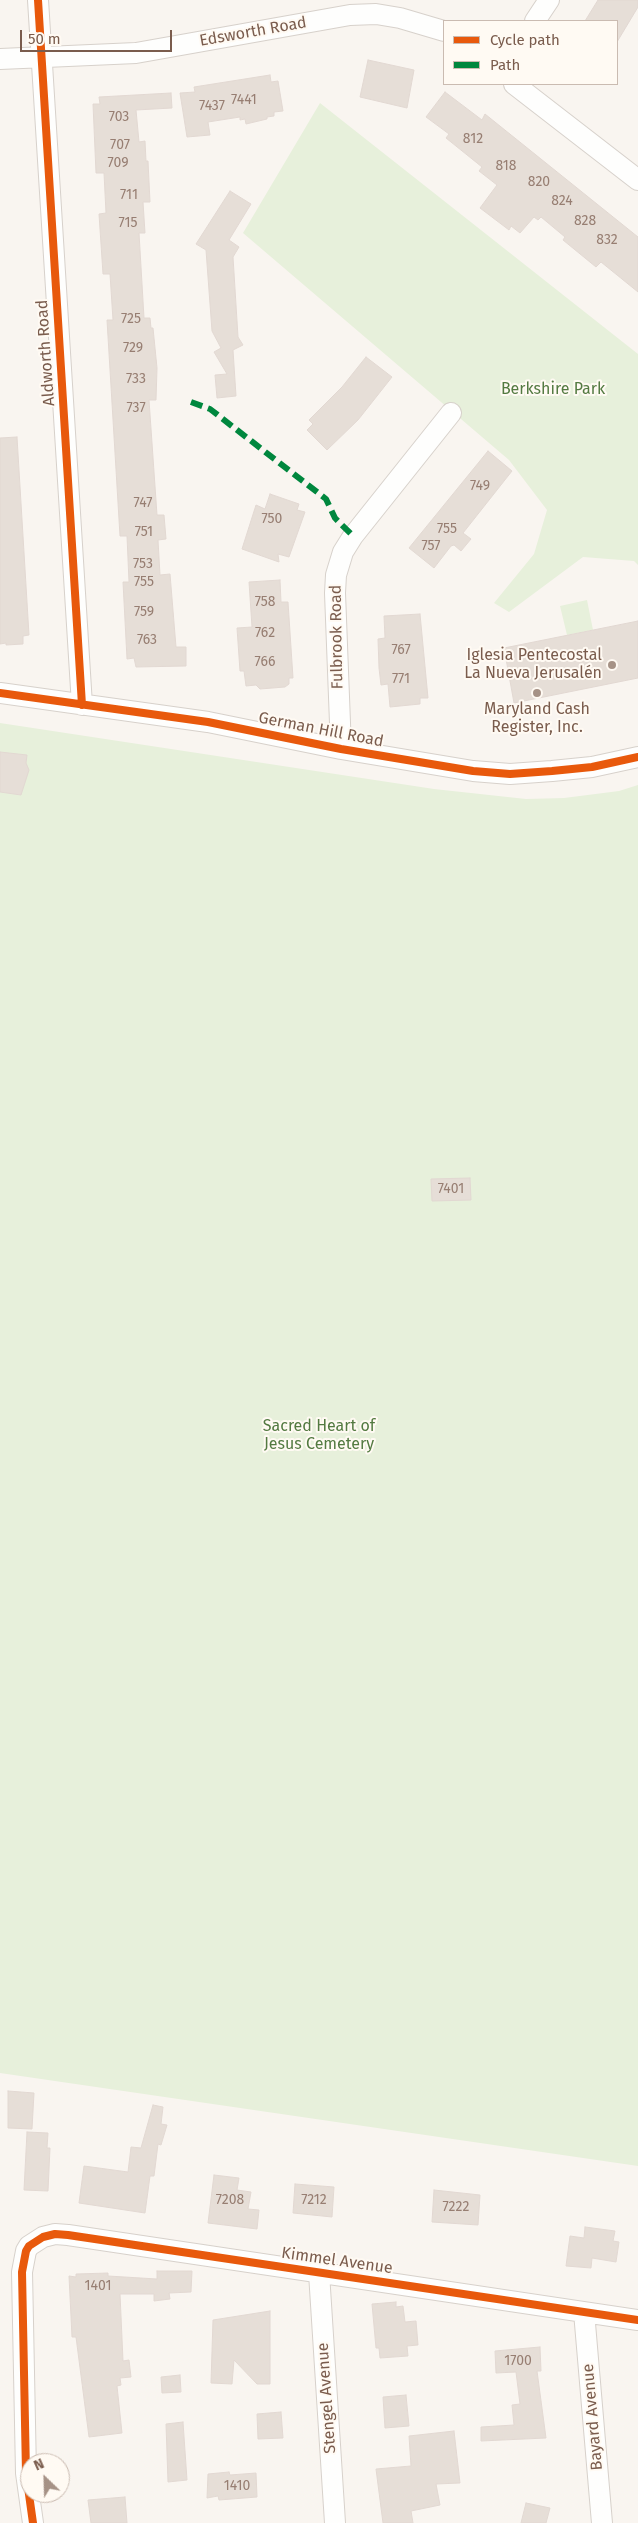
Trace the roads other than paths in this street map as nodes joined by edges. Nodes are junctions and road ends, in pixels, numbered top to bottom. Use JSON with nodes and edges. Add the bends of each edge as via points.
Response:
{"nodes":[{"id":1,"x":38,"y":0,"type":"edge"},
{"id":2,"x":548,"y":0,"type":"edge"},
{"id":3,"x":536,"y":20,"type":"edge"},
{"id":4,"x":443,"y":31,"type":"edge"},
{"id":5,"x":42,"y":57,"type":"junction"},
{"id":6,"x":0,"y":59,"type":"edge"},
{"id":7,"x":515,"y":85,"type":"edge"},
{"id":8,"x":638,"y":180,"type":"edge"},
{"id":9,"x":451,"y":413,"type":"dead end"},
{"id":10,"x":0,"y":693,"type":"edge"},
{"id":11,"x":82,"y":705,"type":"junction"},
{"id":12,"x":341,"y":749,"type":"junction"},
{"id":13,"x":638,"y":756,"type":"edge"},
{"id":14,"x":319,"y":2273,"type":"junction"},
{"id":15,"x":584,"y":2312,"type":"junction"},
{"id":16,"x":638,"y":2320,"type":"edge"},
{"id":17,"x":33,"y":2523,"type":"edge"},
{"id":18,"x":335,"y":2523,"type":"edge"},
{"id":19,"x":602,"y":2523,"type":"edge"}],
"edges":[{"from":1,"to":5,"type":"street","name":"Aldworth Road"},
{"from":2,"to":3,"type":"street"},
{"from":4,"to":5,"type":"street","name":"Edsworth Road","via":[[400,18],[376,14],[350,15],[136,52]]},
{"from":5,"to":6,"type":"street","name":"Edsworth Road"},
{"from":5,"to":11,"type":"street","name":"Aldworth Road"},
{"from":7,"to":8,"type":"street"},
{"from":9,"to":12,"type":"street","name":"Fulbrook Road","via":[[343,552],[335,593]]},
{"from":10,"to":11,"type":"street","name":"German Hill Road"},
{"from":11,"to":12,"type":"street","name":"German Hill Road","via":[[208,722]]},
{"from":12,"to":13,"type":"street","name":"German Hill Road","via":[[510,774],[592,767]]},
{"from":14,"to":15,"type":"street","name":"Kimmel Avenue"},
{"from":14,"to":17,"type":"street","name":"Kimmel Avenue","via":[[68,2235],[56,2234],[34,2242],[26,2252],[22,2272],[26,2473]]},
{"from":14,"to":18,"type":"street","name":"Stengel Avenue"},
{"from":15,"to":16,"type":"street","name":"Kimmel Avenue"},
{"from":15,"to":19,"type":"street","name":"Bayard Avenue"}]}
